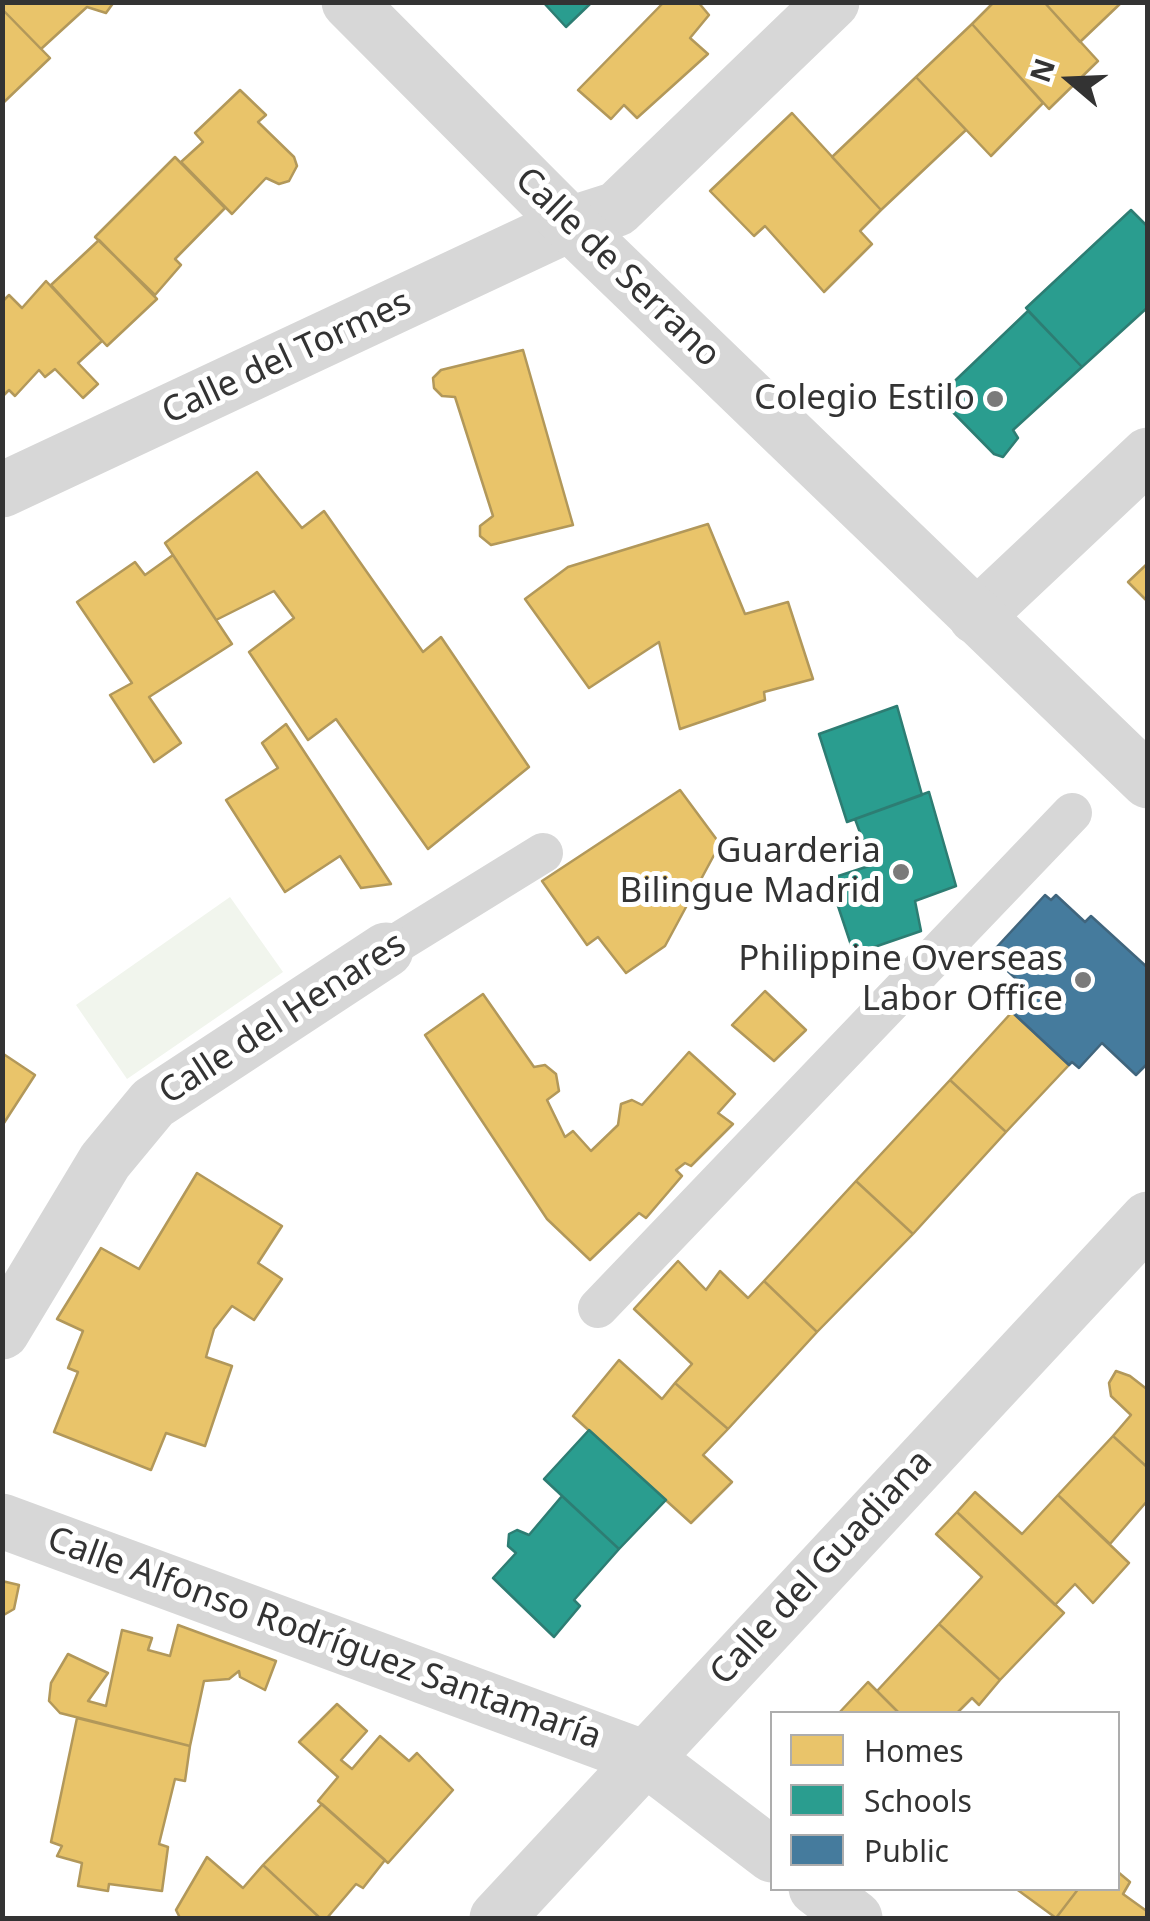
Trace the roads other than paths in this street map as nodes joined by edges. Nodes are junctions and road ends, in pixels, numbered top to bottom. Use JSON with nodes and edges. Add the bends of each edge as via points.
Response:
{"nodes":[{"id":1,"x":349,"y":2,"type":"edge"},
{"id":2,"x":832,"y":2,"type":"edge"},
{"id":3,"x":570,"y":224,"type":"junction"},
{"id":4,"x":1148,"y":455,"type":"edge"},
{"id":5,"x":2,"y":490,"type":"edge"},
{"id":6,"x":976,"y":617,"type":"junction"},
{"id":7,"x":1148,"y":781,"type":"edge"},
{"id":8,"x":1072,"y":813,"type":"dead end"},
{"id":9,"x":543,"y":853,"type":"dead end"},
{"id":10,"x":386,"y":950,"type":"joint"},
{"id":11,"x":1148,"y":1219,"type":"edge"},
{"id":12,"x":598,"y":1308,"type":"dead end"},
{"id":13,"x":2,"y":1332,"type":"edge"},
{"id":14,"x":2,"y":1521,"type":"edge"},
{"id":15,"x":645,"y":1758,"type":"junction"},
{"id":16,"x":770,"y":1853,"type":"edge"},
{"id":17,"x":820,"y":1891,"type":"edge"},
{"id":18,"x":497,"y":1918,"type":"edge"},
{"id":19,"x":855,"y":1918,"type":"edge"}],
"edges":[{"from":1,"to":3,"type":"street","name":"Calle de Serrano"},
{"from":2,"to":3,"type":"street","name":"Calle del Tormes","via":[[617,209]]},
{"from":3,"to":5,"type":"street","name":"Calle del Tormes"},
{"from":3,"to":6,"type":"street","name":"Calle de Serrano"},
{"from":4,"to":6,"type":"street"},
{"from":6,"to":7,"type":"street","name":"Calle de Serrano"},
{"from":8,"to":12,"type":"street"},
{"from":9,"to":10,"type":"street","name":"Calle del Henares"},
{"from":10,"to":13,"type":"street","name":"Calle del Henares","via":[[152,1103],[105,1162]]},
{"from":11,"to":15,"type":"street","name":"Calle del Guadiana"},
{"from":14,"to":15,"type":"street","name":"Calle Alfonso Rodríguez Santamaría"},
{"from":15,"to":16,"type":"street","name":"Calle Alfonso Rodríguez Santamaría"},
{"from":15,"to":18,"type":"street","name":"Calle del Guadiana"},
{"from":17,"to":19,"type":"street"}]}
